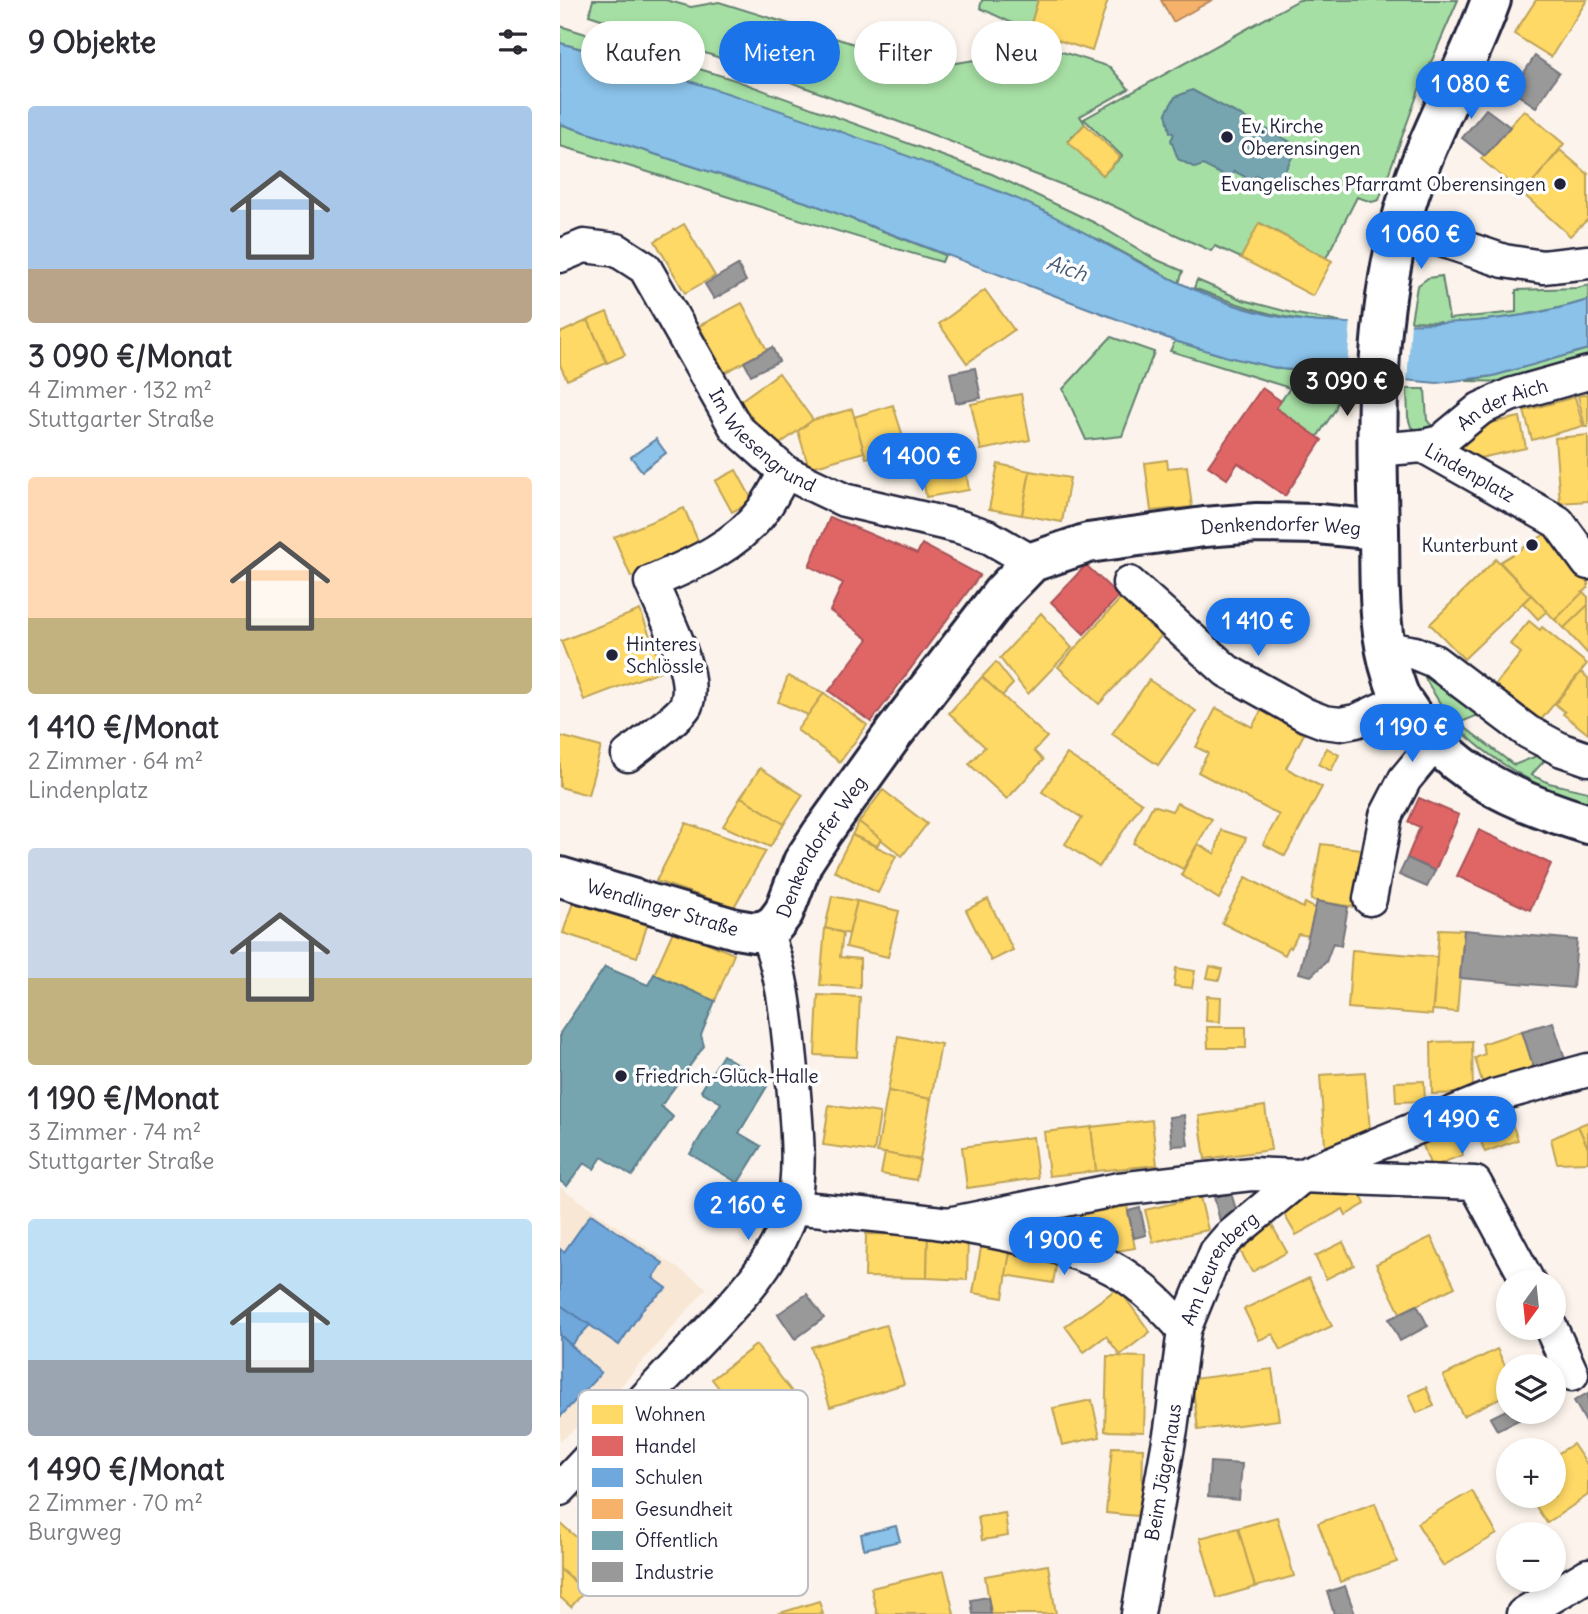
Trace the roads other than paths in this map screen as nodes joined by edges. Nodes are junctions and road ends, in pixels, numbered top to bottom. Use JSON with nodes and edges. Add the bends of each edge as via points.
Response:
{"nodes":[{"id":1,"x":1491,"y":0,"type":"edge"},
{"id":2,"x":1400,"y":226,"type":"junction"},
{"id":3,"x":560,"y":256,"type":"edge"},
{"id":4,"x":1588,"y":262,"type":"edge"},
{"id":5,"x":1588,"y":373,"type":"edge"},
{"id":6,"x":1423,"y":446,"type":"junction"},
{"id":7,"x":1375,"y":450,"type":"junction"},
{"id":8,"x":785,"y":472,"type":"junction"},
{"id":9,"x":1379,"y":530,"type":"junction"},
{"id":10,"x":1032,"y":562,"type":"junction"},
{"id":11,"x":1588,"y":563,"type":"edge"},
{"id":12,"x":1129,"y":583,"type":"dead end"},
{"id":13,"x":1386,"y":648,"type":"junction"},
{"id":14,"x":1401,"y":700,"type":"junction"},
{"id":15,"x":1434,"y":744,"type":"junction"},
{"id":16,"x":628,"y":755,"type":"dead end"},
{"id":17,"x":1588,"y":759,"type":"edge"},
{"id":18,"x":1588,"y":824,"type":"edge"},
{"id":19,"x":560,"y":877,"type":"edge"},
{"id":20,"x":1370,"y":899,"type":"dead end"},
{"id":21,"x":765,"y":930,"type":"junction"},
{"id":22,"x":1588,"y":1070,"type":"edge"},
{"id":23,"x":1305,"y":1174,"type":"junction"},
{"id":24,"x":793,"y":1207,"type":"junction"},
{"id":25,"x":948,"y":1224,"type":"junction"},
{"id":26,"x":1522,"y":1270,"type":"edge"},
{"id":27,"x":1184,"y":1330,"type":"junction"},
{"id":28,"x":1556,"y":1340,"type":"edge"},
{"id":29,"x":1572,"y":1374,"type":"dead end"},
{"id":30,"x":653,"y":1390,"type":"edge"},
{"id":31,"x":578,"y":1470,"type":"edge"},
{"id":32,"x":560,"y":1489,"type":"edge"},
{"id":33,"x":1588,"y":1575,"type":"edge"},
{"id":34,"x":1138,"y":1614,"type":"edge"},
{"id":35,"x":1523,"y":1614,"type":"edge"}],
"edges":[{"from":1,"to":2,"type":"main road","via":[[1418,169]]},
{"from":2,"to":4,"type":"street","via":[[1504,261],[1543,267]]},
{"from":2,"to":7,"type":"main road","via":[[1384,305]]},
{"from":3,"to":8,"type":"street","name":"Im Wiesengrund","via":[[584,246],[617,250],[645,268],[736,428]]},
{"from":5,"to":6,"type":"street","name":"An der Aich","via":[[1510,395],[1479,409],[1440,442]]},
{"from":6,"to":7,"type":"street","name":"Lindenplatz"},
{"from":6,"to":11,"type":"street","name":"Lindenplatz","via":[[1558,522]]},
{"from":7,"to":9,"type":"main road"},
{"from":8,"to":10,"type":"street","name":"Im Wiesengrund","via":[[844,500],[989,537]]},
{"from":8,"to":16,"type":"street","via":[[762,512],[729,543],[701,561],[651,582],[688,670],[690,688],[685,708]]},
{"from":9,"to":10,"type":"main road","name":"Denkendorfer Weg","via":[[1318,524],[1205,527],[1088,543]]},
{"from":9,"to":13,"type":"main road","via":[[1380,613]]},
{"from":10,"to":21,"type":"main road","name":"Denkendorfer Weg","via":[[1002,593],[848,796],[803,862],[784,912]]},
{"from":12,"to":14,"type":"street","via":[[1227,671],[1306,715],[1340,724]]},
{"from":13,"to":14,"type":"main road"},
{"from":13,"to":17,"type":"street","via":[[1434,661],[1528,733]]},
{"from":14,"to":15,"type":"main road"},
{"from":15,"to":18,"type":"main road","via":[[1491,786],[1535,808]]},
{"from":15,"to":20,"type":"street","via":[[1405,779],[1386,816]]},
{"from":19,"to":21,"type":"main road","name":"Wendlinger Straße","via":[[736,929]]},
{"from":21,"to":24,"type":"street","name":"Denkendorfer Weg","via":[[784,995],[795,1110]]},
{"from":22,"to":23,"type":"street","name":"Am Leurenberg","via":[[1494,1096]]},
{"from":23,"to":25,"type":"street","name":"Am Leurenberg","via":[[1251,1174],[1119,1189]]},
{"from":23,"to":26,"type":"street","via":[[1475,1183]]},
{"from":23,"to":27,"type":"street","name":"Am Leurenberg","via":[[1216,1252]]},
{"from":24,"to":25,"type":"street","name":"Am Leurenberg"},
{"from":24,"to":30,"type":"street","name":"Denkendorfer Weg","via":[[772,1252],[746,1290]]},
{"from":25,"to":27,"type":"street","name":"Am Leurenberg","via":[[1077,1253],[1139,1286]]},
{"from":27,"to":34,"type":"street","name":"Beim Jägerhaus"},
{"from":28,"to":29,"type":"street"},
{"from":31,"to":32,"type":"street","name":"Denkendorfer Weg"},
{"from":33,"to":35,"type":"street"}]}
